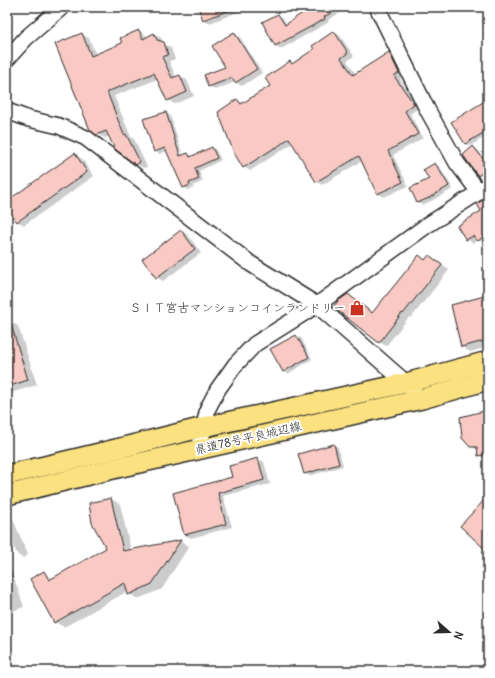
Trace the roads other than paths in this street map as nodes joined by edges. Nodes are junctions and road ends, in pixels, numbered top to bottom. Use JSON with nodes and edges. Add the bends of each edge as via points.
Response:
{"nodes":[{"id":1,"x":62,"y":7,"type":"edge"},
{"id":2,"x":377,"y":7,"type":"edge"},
{"id":3,"x":7,"y":59,"type":"edge"},
{"id":4,"x":7,"y":111,"type":"edge"},
{"id":5,"x":484,"y":188,"type":"edge"},
{"id":6,"x":317,"y":305,"type":"junction"},
{"id":7,"x":488,"y":361,"type":"edge"},
{"id":8,"x":488,"y":380,"type":"edge"},
{"id":9,"x":406,"y":383,"type":"junction"},
{"id":10,"x":422,"y":399,"type":"junction"},
{"id":11,"x":204,"y":427,"type":"junction"},
{"id":12,"x":199,"y":449,"type":"junction"},
{"id":13,"x":7,"y":475,"type":"edge"},
{"id":14,"x":7,"y":495,"type":"edge"}],
"edges":[{"from":1,"to":3,"type":"street","via":[[26,38]]},
{"from":2,"to":5,"type":"street","via":[[427,109],[458,163]]},
{"from":4,"to":6,"type":"street","via":[[59,126],[86,138],[251,264]]},
{"from":5,"to":6,"type":"street","via":[[426,226]]},
{"from":6,"to":9,"type":"street"},
{"from":6,"to":11,"type":"street","via":[[256,344],[235,365],[208,408]]},
{"from":7,"to":9,"type":"main road","name":"県道78号平良城辺線"},
{"from":8,"to":10,"type":"main road","name":"県道78号平良城辺線"},
{"from":9,"to":10,"type":"street"},
{"from":9,"to":11,"type":"main road","name":"県道78号平良城辺線"},
{"from":10,"to":12,"type":"main road","name":"県道78号平良城辺線"},
{"from":11,"to":12,"type":"street"},
{"from":11,"to":13,"type":"main road","name":"県道78号平良城辺線"},
{"from":12,"to":14,"type":"main road","name":"県道78号平良城辺線"}]}
